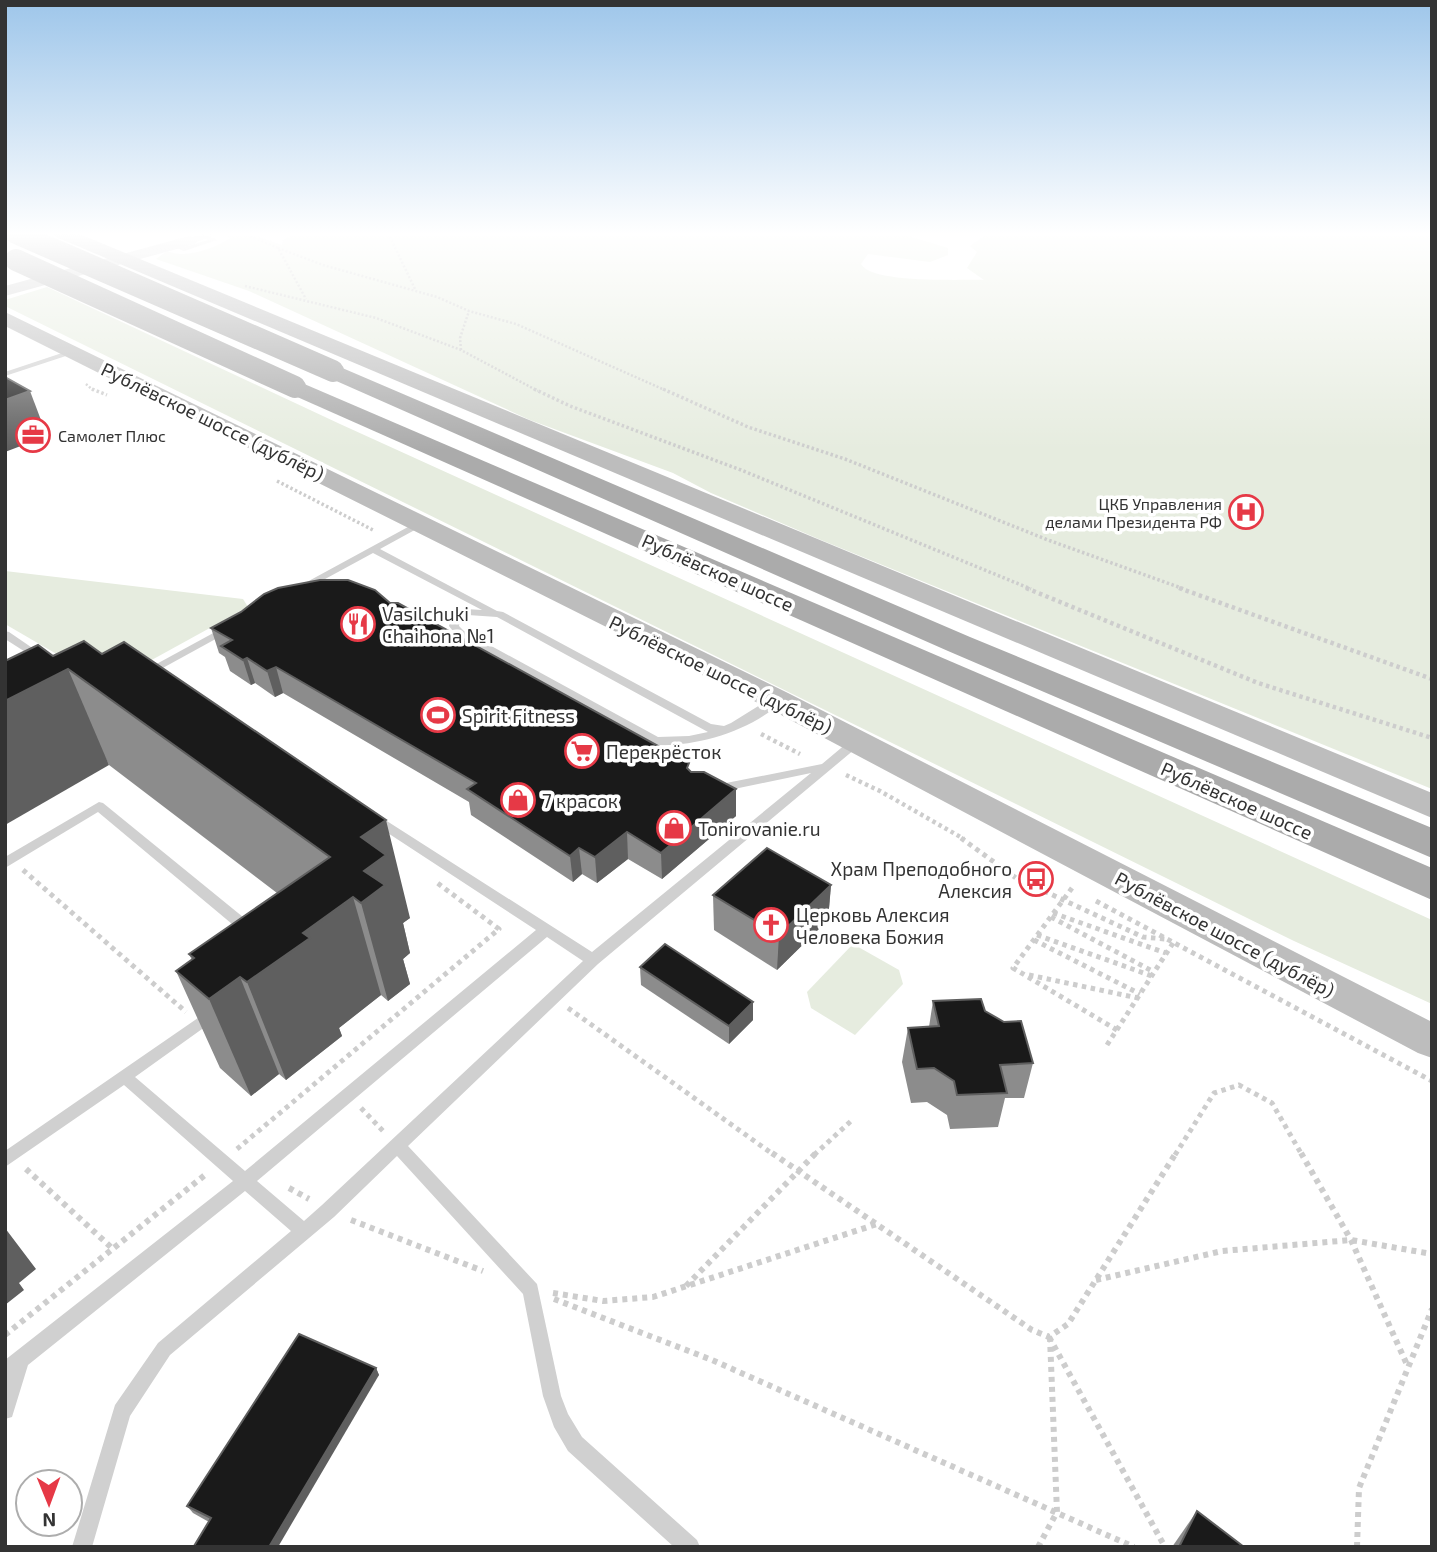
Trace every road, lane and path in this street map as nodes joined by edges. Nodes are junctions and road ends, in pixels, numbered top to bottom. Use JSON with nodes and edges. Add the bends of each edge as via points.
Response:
{"nodes":[{"id":1,"x":116,"y":305,"type":"edge"},
{"id":2,"x":182,"y":305,"type":"edge"},
{"id":3,"x":235,"y":305,"type":"edge"},
{"id":4,"x":330,"y":305,"type":"edge"},
{"id":5,"x":455,"y":305,"type":"edge"},
{"id":6,"x":469,"y":311,"type":"junction"},
{"id":7,"x":5,"y":318,"type":"edge"},
{"id":8,"x":461,"y":350,"type":"junction"},
{"id":9,"x":74,"y":352,"type":"junction"},
{"id":10,"x":6,"y":374,"type":"edge"},
{"id":11,"x":279,"y":477,"type":"dead end"},
{"id":12,"x":407,"y":530,"type":"junction"},
{"id":13,"x":372,"y":549,"type":"junction"},
{"id":14,"x":293,"y":592,"type":"edge"},
{"id":15,"x":499,"y":614,"type":"junction"},
{"id":16,"x":244,"y":619,"type":"edge"},
{"id":17,"x":5,"y":634,"type":"edge"},
{"id":18,"x":48,"y":662,"type":"edge"},
{"id":19,"x":148,"y":677,"type":"edge"},
{"id":20,"x":1432,"y":679,"type":"edge"},
{"id":21,"x":777,"y":700,"type":"junction"},
{"id":22,"x":723,"y":729,"type":"junction"},
{"id":23,"x":1432,"y":738,"type":"edge"},
{"id":24,"x":838,"y":755,"type":"junction"},
{"id":25,"x":696,"y":793,"type":"edge"},
{"id":26,"x":905,"y":797,"type":"dead end"},
{"id":27,"x":1432,"y":806,"type":"edge"},
{"id":28,"x":358,"y":808,"type":"edge"},
{"id":29,"x":1432,"y":844,"type":"edge"},
{"id":30,"x":8,"y":861,"type":"edge"},
{"id":31,"x":440,"y":861,"type":"junction"},
{"id":32,"x":1432,"y":885,"type":"edge"},
{"id":33,"x":1083,"y":894,"type":"dead end"},
{"id":34,"x":1095,"y":900,"type":"dead end"},
{"id":35,"x":1052,"y":915,"type":"junction"},
{"id":36,"x":546,"y":930,"type":"junction"},
{"id":37,"x":1035,"y":937,"type":"junction"},
{"id":38,"x":1173,"y":943,"type":"junction"},
{"id":39,"x":265,"y":944,"type":"edge"},
{"id":40,"x":1166,"y":953,"type":"junction"},
{"id":41,"x":593,"y":960,"type":"junction"},
{"id":42,"x":1025,"y":974,"type":"junction"},
{"id":43,"x":1153,"y":974,"type":"junction"},
{"id":44,"x":1314,"y":981,"type":"junction"},
{"id":45,"x":1139,"y":996,"type":"junction"},
{"id":46,"x":553,"y":997,"type":"junction"},
{"id":47,"x":221,"y":1008,"type":"edge"},
{"id":48,"x":200,"y":1024,"type":"junction"},
{"id":49,"x":1117,"y":1030,"type":"junction"},
{"id":50,"x":1432,"y":1032,"type":"edge"},
{"id":51,"x":1432,"y":1041,"type":"edge"},
{"id":52,"x":1107,"y":1045,"type":"dead end"},
{"id":53,"x":125,"y":1077,"type":"junction"},
{"id":54,"x":1432,"y":1081,"type":"edge"},
{"id":55,"x":348,"y":1095,"type":"junction"},
{"id":56,"x":851,"y":1121,"type":"dead end"},
{"id":57,"x":226,"y":1142,"type":"dead end"},
{"id":58,"x":397,"y":1145,"type":"junction"},
{"id":59,"x":236,"y":1150,"type":"junction"},
{"id":60,"x":9,"y":1157,"type":"edge"},
{"id":61,"x":225,"y":1158,"type":"dead end"},
{"id":62,"x":215,"y":1167,"type":"dead end"},
{"id":63,"x":797,"y":1171,"type":"junction"},
{"id":64,"x":252,"y":1175,"type":"junction"},
{"id":65,"x":328,"y":1211,"type":"junction"},
{"id":66,"x":877,"y":1224,"type":"junction"},
{"id":67,"x":303,"y":1231,"type":"junction"},
{"id":68,"x":1351,"y":1240,"type":"junction"},
{"id":69,"x":113,"y":1249,"type":"junction"},
{"id":70,"x":1432,"y":1254,"type":"edge"},
{"id":71,"x":1096,"y":1280,"type":"junction"},
{"id":72,"x":686,"y":1286,"type":"junction"},
{"id":73,"x":531,"y":1290,"type":"junction"},
{"id":74,"x":1432,"y":1309,"type":"edge"},
{"id":75,"x":5,"y":1335,"type":"edge"},
{"id":76,"x":1049,"y":1338,"type":"junction"},
{"id":77,"x":13,"y":1366,"type":"edge"},
{"id":78,"x":1408,"y":1367,"type":"junction"},
{"id":79,"x":5,"y":1410,"type":"edge"},
{"id":80,"x":1057,"y":1512,"type":"junction"},
{"id":81,"x":82,"y":1547,"type":"edge"},
{"id":82,"x":690,"y":1547,"type":"edge"},
{"id":83,"x":1038,"y":1547,"type":"edge"},
{"id":84,"x":1134,"y":1547,"type":"edge"},
{"id":85,"x":1165,"y":1547,"type":"edge"},
{"id":86,"x":1357,"y":1547,"type":"edge"}],
"edges":[{"from":1,"to":32,"type":"main road","name":"Рублёвское шоссе","bridge":true},
{"from":2,"to":29,"type":"main road","name":"Рублёвское шоссе","bridge":true,"via":[[959,644]]},
{"from":3,"to":27,"type":"main road"},
{"from":4,"to":8,"type":"path"},
{"from":5,"to":6,"type":"path"},
{"from":6,"to":8,"type":"path"},
{"from":6,"to":20,"type":"path","via":[[516,324],[748,427],[845,458],[1048,540]]},
{"from":7,"to":9,"type":"main road","name":"Рублёвское шоссе (дублёр)"},
{"from":8,"to":23,"type":"path","via":[[570,406],[741,470],[1258,683]]},
{"from":9,"to":10,"type":"lane"},
{"from":9,"to":12,"type":"main road","name":"Рублёвское шоссе (дублёр)"},
{"from":11,"to":12,"type":"path"},
{"from":12,"to":13,"type":"lane"},
{"from":12,"to":21,"type":"main road","name":"Рублёвское шоссе (дублёр)"},
{"from":13,"to":14,"type":"lane"},
{"from":13,"to":15,"type":"lane"},
{"from":15,"to":22,"type":"lane","via":[[709,728]]},
{"from":15,"to":22,"type":"lane","via":[[466,612],[455,618],[454,626],[656,741],[677,744]]},
{"from":16,"to":19,"type":"lane"},
{"from":17,"to":18,"type":"lane"},
{"from":21,"to":22,"type":"lane","via":[[752,718]]},
{"from":21,"to":24,"type":"main road","name":"Рублёвское шоссе (дублёр)"},
{"from":24,"to":25,"type":"lane"},
{"from":24,"to":26,"type":"path"},
{"from":24,"to":41,"type":"lane"},
{"from":24,"to":44,"type":"main road","name":"Рублёвское шоссе (дублёр)"},
{"from":28,"to":31,"type":"lane"},
{"from":30,"to":39,"type":"lane","via":[[99,806]]},
{"from":30,"to":48,"type":"path"},
{"from":31,"to":36,"type":"lane"},
{"from":31,"to":59,"type":"path","via":[[436,884],[499,929]]},
{"from":33,"to":35,"type":"path","via":[[1072,888]]},
{"from":34,"to":38,"type":"path"},
{"from":35,"to":37,"type":"path"},
{"from":35,"to":40,"type":"path"},
{"from":35,"to":43,"type":"path"},
{"from":36,"to":41,"type":"lane"},
{"from":36,"to":55,"type":"lane"},
{"from":37,"to":42,"type":"path","via":[[1013,968]]},
{"from":37,"to":43,"type":"path"},
{"from":37,"to":45,"type":"path"},
{"from":38,"to":40,"type":"path"},
{"from":38,"to":54,"type":"path"},
{"from":40,"to":43,"type":"path"},
{"from":41,"to":46,"type":"lane"},
{"from":42,"to":45,"type":"path"},
{"from":42,"to":49,"type":"path"},
{"from":43,"to":45,"type":"path"},
{"from":44,"to":50,"type":"main road"},
{"from":44,"to":51,"type":"main road","name":"Рублёвское шоссе (дублёр)"},
{"from":45,"to":49,"type":"path"},
{"from":46,"to":58,"type":"lane"},
{"from":46,"to":63,"type":"path"},
{"from":47,"to":48,"type":"lane"},
{"from":48,"to":53,"type":"lane"},
{"from":49,"to":52,"type":"path"},
{"from":53,"to":60,"type":"lane"},
{"from":53,"to":64,"type":"lane"},
{"from":55,"to":58,"type":"path"},
{"from":55,"to":64,"type":"lane"},
{"from":56,"to":63,"type":"path"},
{"from":57,"to":59,"type":"path"},
{"from":58,"to":65,"type":"lane"},
{"from":58,"to":73,"type":"lane"},
{"from":59,"to":61,"type":"path"},
{"from":59,"to":64,"type":"path"},
{"from":60,"to":69,"type":"path"},
{"from":62,"to":69,"type":"path"},
{"from":63,"to":66,"type":"path"},
{"from":63,"to":72,"type":"path"},
{"from":64,"to":65,"type":"path"},
{"from":64,"to":67,"type":"lane"},
{"from":64,"to":77,"type":"lane"},
{"from":65,"to":67,"type":"lane"},
{"from":65,"to":73,"type":"path"},
{"from":66,"to":72,"type":"path"},
{"from":66,"to":76,"type":"path"},
{"from":67,"to":81,"type":"lane","via":[[164,1349],[122,1412]]},
{"from":68,"to":70,"type":"path"},
{"from":68,"to":71,"type":"path","via":[[1222,1251]]},
{"from":68,"to":71,"type":"path","via":[[1272,1102],[1239,1085],[1214,1093]]},
{"from":68,"to":78,"type":"path"},
{"from":69,"to":75,"type":"path"},
{"from":71,"to":76,"type":"path","via":[[1068,1324]]},
{"from":72,"to":73,"type":"path","via":[[653,1297],[603,1301]]},
{"from":73,"to":80,"type":"path","via":[[712,1360]]},
{"from":73,"to":82,"type":"lane","via":[[552,1396],[575,1444]]},
{"from":74,"to":78,"type":"path"},
{"from":76,"to":80,"type":"path"},
{"from":76,"to":85,"type":"path"},
{"from":77,"to":79,"type":"lane"},
{"from":78,"to":86,"type":"path","via":[[1359,1488]]},
{"from":80,"to":83,"type":"path"},
{"from":80,"to":84,"type":"path"}]}
